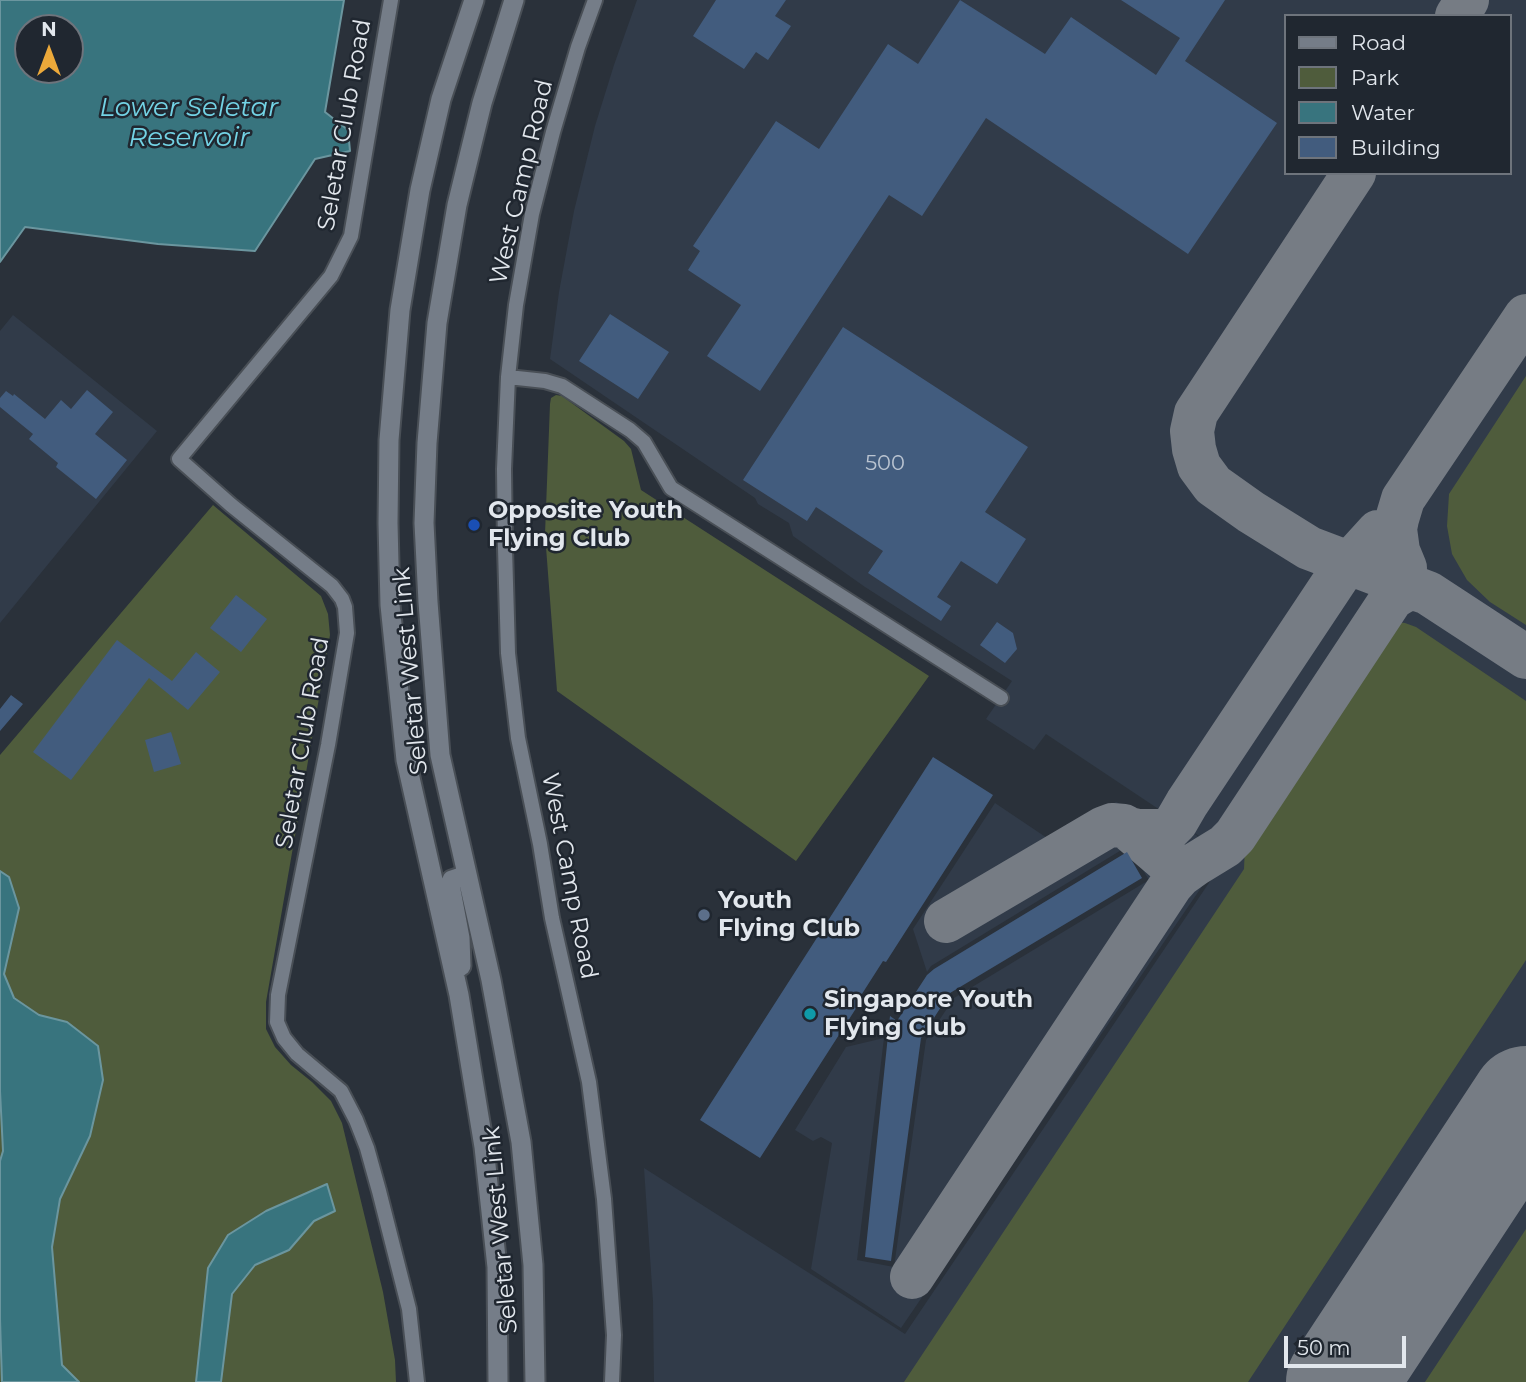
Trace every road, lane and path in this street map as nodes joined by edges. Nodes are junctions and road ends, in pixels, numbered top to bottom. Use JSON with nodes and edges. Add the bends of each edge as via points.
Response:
{"nodes":[{"id":1,"x":391,"y":0,"type":"edge"},
{"id":2,"x":474,"y":0,"type":"edge"},
{"id":3,"x":514,"y":0,"type":"edge"},
{"id":4,"x":595,"y":0,"type":"edge"},
{"id":5,"x":508,"y":377,"type":"junction"},
{"id":6,"x":1001,"y":698,"type":"dead end"},
{"id":7,"x":467,"y":876,"type":"junction"},
{"id":8,"x":459,"y":995,"type":"junction"},
{"id":9,"x":416,"y":1382,"type":"edge"},
{"id":10,"x":498,"y":1382,"type":"edge"},
{"id":11,"x":535,"y":1382,"type":"edge"},
{"id":12,"x":612,"y":1382,"type":"edge"}],
"edges":[{"from":1,"to":9,"type":"street","name":"Seletar Club Road","via":[[351,236],[331,276],[179,459],[332,586],[345,607],[347,633],[278,995],[277,1022],[297,1054],[341,1091],[356,1119],[409,1309]]},
{"from":2,"to":8,"type":"main road","name":"Seletar West Link","via":[[441,99],[400,310],[388,523],[390,605],[406,760]]},
{"from":3,"to":7,"type":"main road","name":"Seletar West Link","via":[[457,205],[437,323],[427,443],[424,536],[440,755]]},
{"from":4,"to":5,"type":"street","name":"West Camp Road","via":[[553,132],[533,214]]},
{"from":5,"to":6,"type":"street","via":[[562,386],[618,422],[644,442],[671,488]]},
{"from":5,"to":12,"type":"street","name":"West Camp Road","via":[[504,469],[511,682],[552,918],[589,1082],[604,1199],[614,1335]]},
{"from":7,"to":8,"type":"main road","via":[[452,880],[450,886],[460,938]]},
{"from":7,"to":11,"type":"main road","name":"Seletar West Link","via":[[521,1142],[533,1265]]},
{"from":8,"to":10,"type":"main road","name":"Seletar West Link","via":[[484,1147],[497,1267]]}]}
